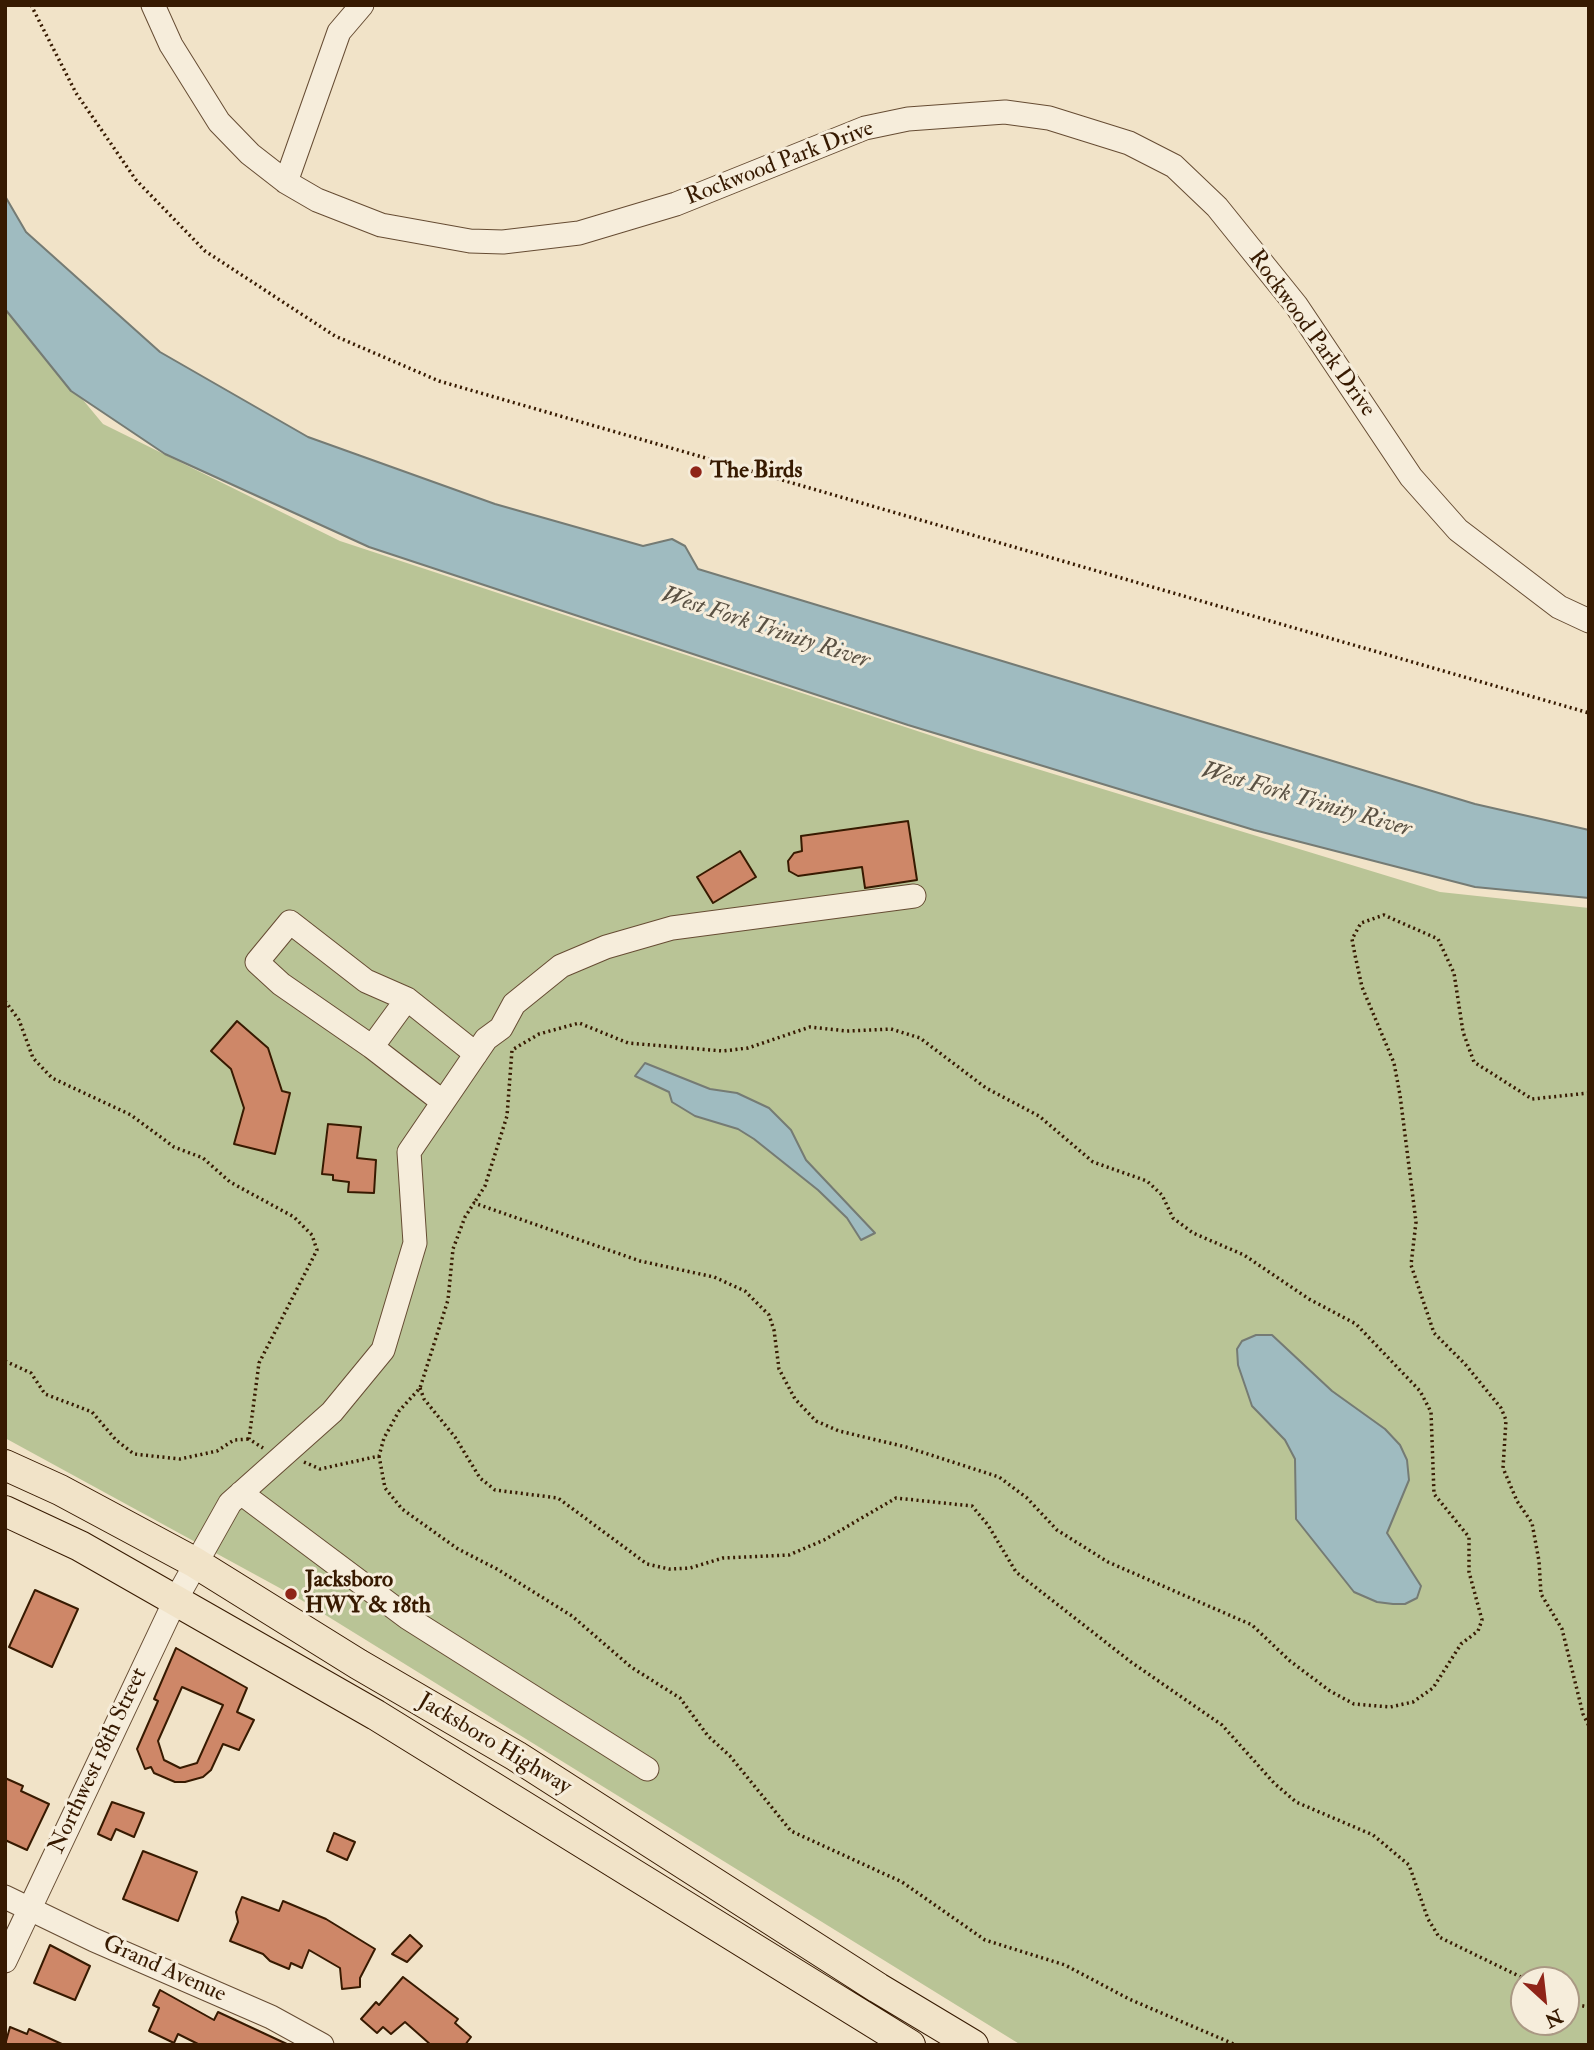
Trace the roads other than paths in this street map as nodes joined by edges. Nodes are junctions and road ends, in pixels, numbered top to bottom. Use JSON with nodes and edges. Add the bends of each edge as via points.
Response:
{"nodes":[{"id":1,"x":153,"y":5,"type":"edge"},
{"id":2,"x":362,"y":5,"type":"edge"},
{"id":3,"x":286,"y":182,"type":"junction"},
{"id":4,"x":1589,"y":621,"type":"edge"},
{"id":5,"x":914,"y":896,"type":"dead end"},
{"id":6,"x":407,"y":999,"type":"junction"},
{"id":7,"x":372,"y":1047,"type":"junction"},
{"id":8,"x":476,"y":1054,"type":"junction"},
{"id":9,"x":443,"y":1102,"type":"junction"},
{"id":10,"x":5,"y":1465,"type":"edge"},
{"id":11,"x":241,"y":1493,"type":"junction"},
{"id":12,"x":5,"y":1511,"type":"edge"},
{"id":13,"x":194,"y":1562,"type":"junction"},
{"id":14,"x":175,"y":1601,"type":"junction"},
{"id":15,"x":647,"y":1769,"type":"dead end"},
{"id":16,"x":5,"y":1897,"type":"edge"},
{"id":17,"x":29,"y":1909,"type":"junction"},
{"id":18,"x":5,"y":1961,"type":"edge"},
{"id":19,"x":846,"y":1968,"type":"junction"},
{"id":20,"x":828,"y":1994,"type":"junction"},
{"id":21,"x":322,"y":2045,"type":"edge"},
{"id":22,"x":910,"y":2045,"type":"edge"},
{"id":23,"x":973,"y":2045,"type":"edge"}],
"edges":[{"from":1,"to":3,"type":"street","name":"Rockwood Park Drive","via":[[219,122]]},
{"from":2,"to":3,"type":"street","via":[[339,32]]},
{"from":3,"to":4,"type":"street","name":"Rockwood Park Drive","via":[[317,200],[381,225],[470,241],[503,242],[579,233],[664,208],[865,128],[908,119],[1005,112],[1049,118],[1129,144],[1174,166],[1217,208],[1296,305],[1411,477],[1458,530],[1559,607]]},
{"from":5,"to":8,"type":"street","name":"Northwest 18th Street","via":[[672,928],[606,947],[561,966],[514,1004],[501,1028]]},
{"from":6,"to":7,"type":"street"},
{"from":6,"to":7,"type":"street","via":[[366,981],[290,922],[257,962]]},
{"from":6,"to":8,"type":"street"},
{"from":7,"to":9,"type":"street"},
{"from":8,"to":9,"type":"street","name":"Northwest 18th Street"},
{"from":9,"to":11,"type":"street","name":"Northwest 18th Street","via":[[409,1152],[415,1243],[383,1350],[332,1412]]},
{"from":10,"to":13,"type":"main road","name":"Jacksboro Highway"},
{"from":11,"to":13,"type":"street","name":"Northwest 18th Street"},
{"from":11,"to":15,"type":"street","via":[[408,1618]]},
{"from":12,"to":14,"type":"main road","name":"Jacksboro Highway","via":[[80,1546]]},
{"from":13,"to":14,"type":"street","name":"Northwest 18th Street"},
{"from":13,"to":19,"type":"main road","name":"Jacksboro Highway","via":[[516,1756]]},
{"from":14,"to":17,"type":"street","name":"Northwest 18th Street"},
{"from":14,"to":20,"type":"main road","name":"Jacksboro Highway","via":[[376,1715]]},
{"from":16,"to":17,"type":"street","name":"Grand Avenue"},
{"from":17,"to":18,"type":"street","name":"Northwest 18th Street"},
{"from":17,"to":21,"type":"street","name":"Grand Avenue","via":[[271,2017]]},
{"from":19,"to":20,"type":"main road"},
{"from":19,"to":23,"type":"main road","name":"Jacksboro Highway"},
{"from":20,"to":22,"type":"main road","name":"Jacksboro Highway"}]}
